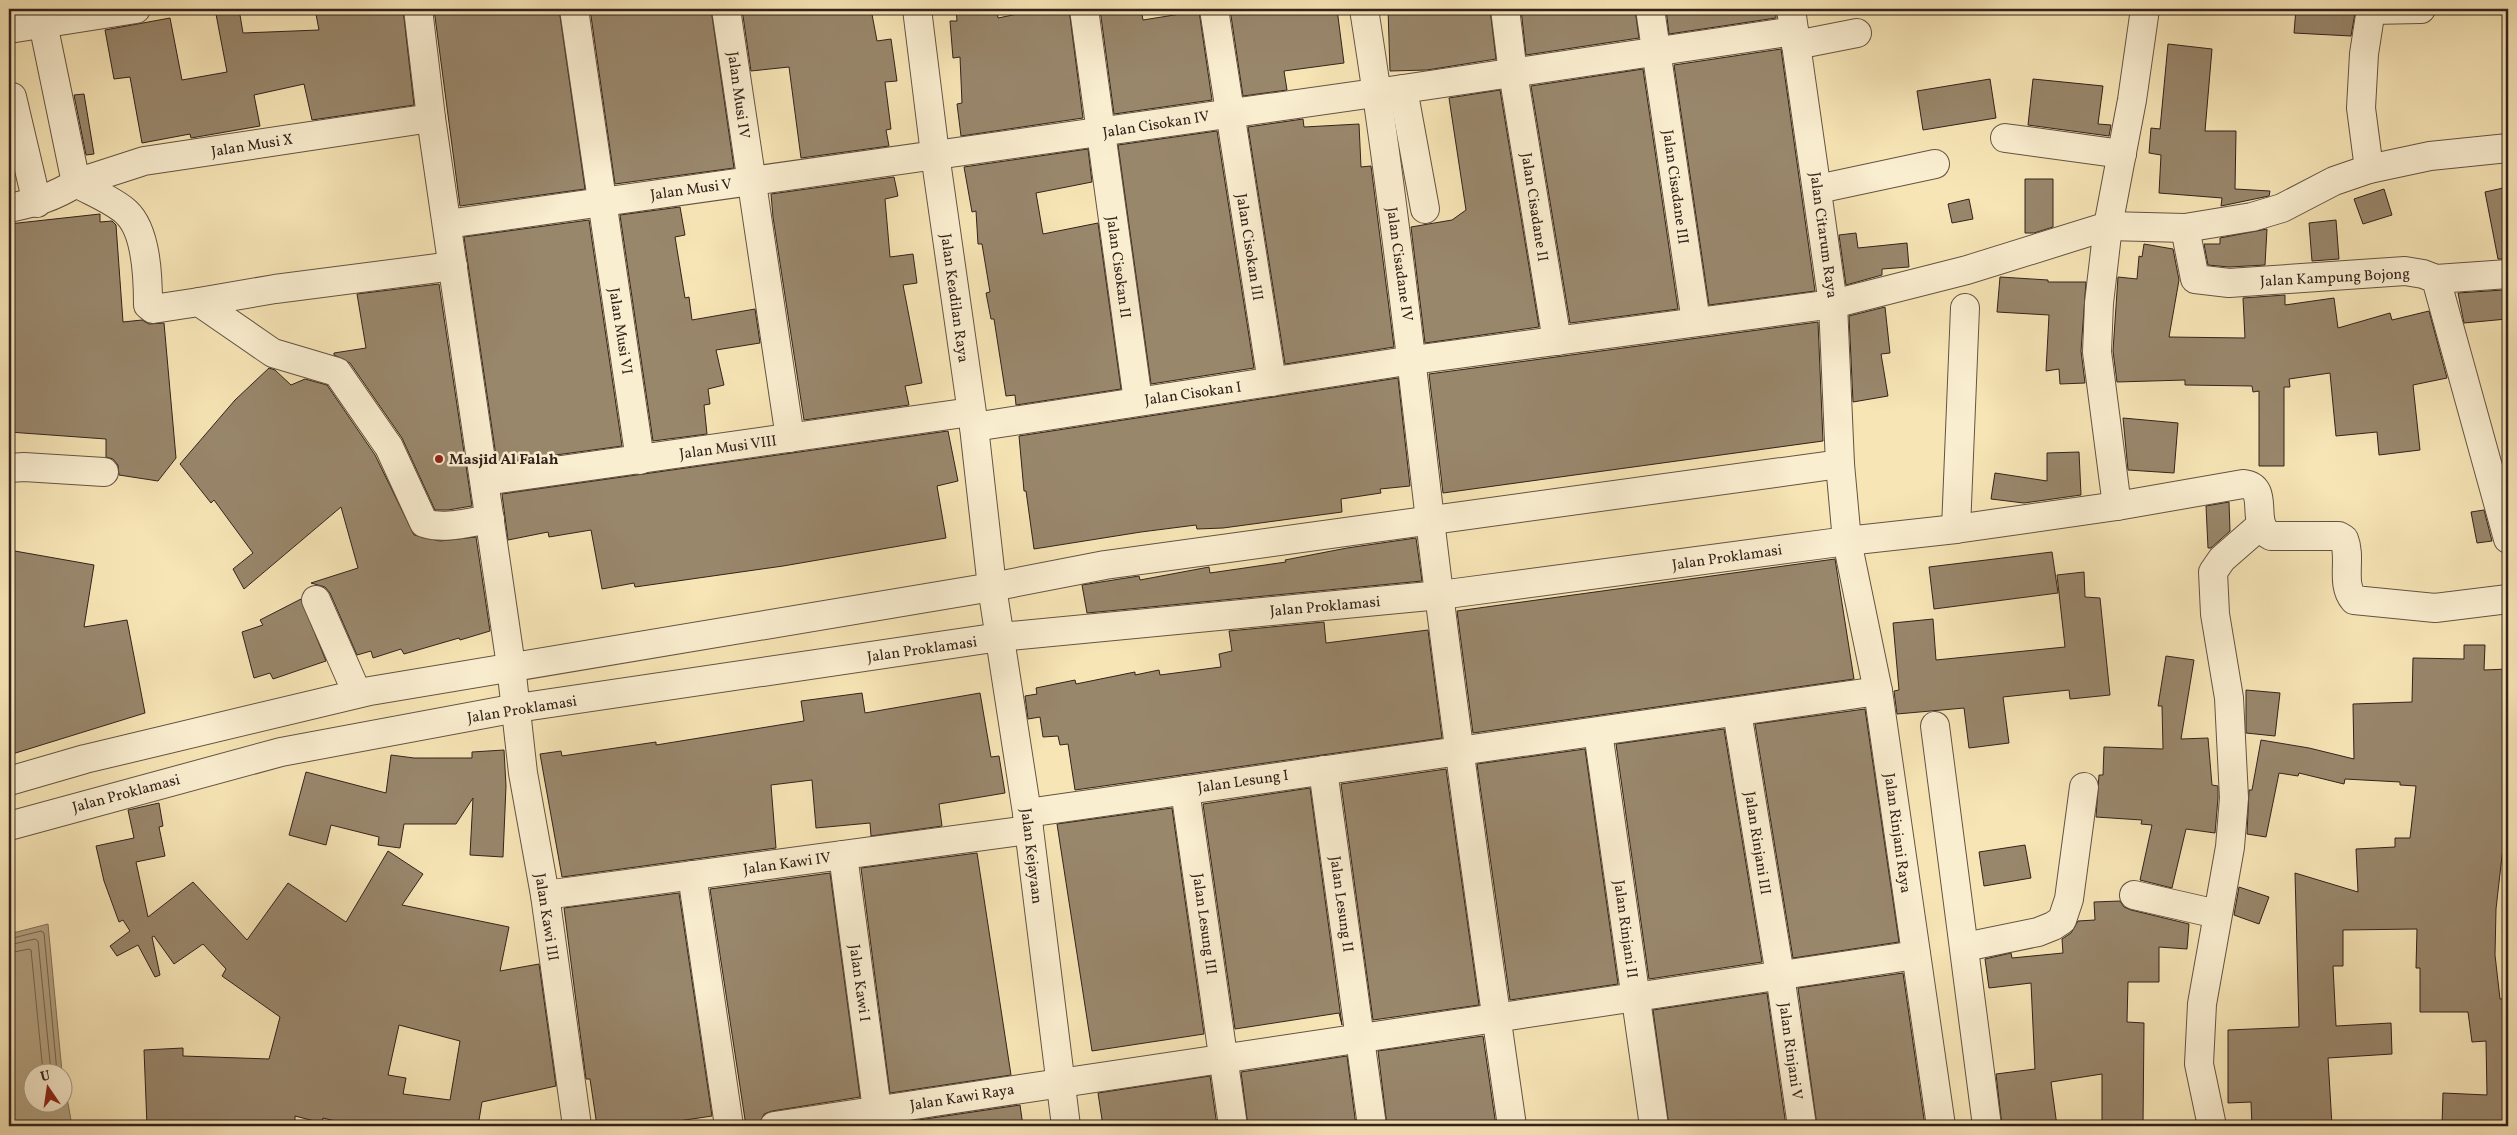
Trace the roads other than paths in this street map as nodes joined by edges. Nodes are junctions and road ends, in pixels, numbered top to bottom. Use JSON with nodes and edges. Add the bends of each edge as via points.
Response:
{"nodes":[{"id":1,"x":136,"y":9,"type":"edge"},
{"id":2,"x":418,"y":9,"type":"edge"},
{"id":3,"x":574,"y":9,"type":"edge"},
{"id":4,"x":726,"y":9,"type":"edge"},
{"id":5,"x":917,"y":9,"type":"edge"},
{"id":6,"x":1084,"y":9,"type":"edge"},
{"id":7,"x":1214,"y":9,"type":"edge"},
{"id":8,"x":1364,"y":9,"type":"edge"},
{"id":9,"x":1505,"y":9,"type":"edge"},
{"id":10,"x":1650,"y":9,"type":"edge"},
{"id":11,"x":2145,"y":9,"type":"edge"},
{"id":12,"x":2371,"y":9,"type":"edge"},
{"id":13,"x":2421,"y":9,"type":"edge"},
{"id":14,"x":41,"y":16,"type":"edge"},
{"id":15,"x":1794,"y":28,"type":"edge"},
{"id":16,"x":9,"y":29,"type":"edge"},
{"id":17,"x":1857,"y":33,"type":"dead end"},
{"id":18,"x":1656,"y":52,"type":"junction"},
{"id":19,"x":1513,"y":73,"type":"junction"},
{"id":20,"x":1390,"y":91,"type":"junction"},
{"id":21,"x":12,"y":97,"type":"dead end"},
{"id":22,"x":1228,"y":113,"type":"junction"},
{"id":23,"x":431,"y":118,"type":"junction"},
{"id":24,"x":1100,"y":132,"type":"junction"},
{"id":25,"x":2005,"y":138,"type":"dead end"},
{"id":26,"x":2508,"y":148,"type":"edge"},
{"id":27,"x":935,"y":154,"type":"junction"},
{"id":28,"x":2122,"y":154,"type":"junction"},
{"id":29,"x":1935,"y":164,"type":"dead end"},
{"id":30,"x":2369,"y":169,"type":"junction"},
{"id":31,"x":752,"y":180,"type":"junction"},
{"id":32,"x":76,"y":183,"type":"junction"},
{"id":33,"x":1818,"y":189,"type":"junction"},
{"id":34,"x":602,"y":202,"type":"junction"},
{"id":35,"x":37,"y":203,"type":"junction"},
{"id":36,"x":9,"y":208,"type":"edge"},
{"id":37,"x":1424,"y":209,"type":"dead end"},
{"id":38,"x":447,"y":224,"type":"junction"},
{"id":39,"x":2108,"y":226,"type":"junction"},
{"id":40,"x":2185,"y":228,"type":"junction"},
{"id":41,"x":453,"y":266,"type":"junction"},
{"id":42,"x":2508,"y":274,"type":"edge"},
{"id":43,"x":2436,"y":279,"type":"junction"},
{"id":44,"x":199,"y":302,"type":"junction"},
{"id":45,"x":1833,"y":304,"type":"junction"},
{"id":46,"x":1966,"y":308,"type":"dead end"},
{"id":47,"x":1696,"y":322,"type":"junction"},
{"id":48,"x":1557,"y":341,"type":"junction"},
{"id":49,"x":1413,"y":360,"type":"junction"},
{"id":50,"x":1272,"y":382,"type":"junction"},
{"id":51,"x":1138,"y":401,"type":"junction"},
{"id":52,"x":972,"y":420,"type":"junction"},
{"id":53,"x":790,"y":438,"type":"junction"},
{"id":54,"x":640,"y":460,"type":"junction"},
{"id":55,"x":1840,"y":464,"type":"junction"},
{"id":56,"x":9,"y":468,"type":"edge"},
{"id":57,"x":104,"y":472,"type":"dead end"},
{"id":58,"x":485,"y":481,"type":"junction"},
{"id":59,"x":2116,"y":506,"type":"junction"},
{"id":60,"x":490,"y":519,"type":"junction"},
{"id":61,"x":1430,"y":520,"type":"junction"},
{"id":62,"x":2261,"y":525,"type":"junction"},
{"id":63,"x":1956,"y":529,"type":"junction"},
{"id":64,"x":2508,"y":539,"type":"edge"},
{"id":65,"x":1847,"y":541,"type":"junction"},
{"id":66,"x":992,"y":587,"type":"junction"},
{"id":67,"x":1440,"y":595,"type":"junction"},
{"id":68,"x":2508,"y":599,"type":"edge"},
{"id":69,"x":316,"y":600,"type":"dead end"},
{"id":70,"x":1000,"y":637,"type":"junction"},
{"id":71,"x":511,"y":666,"type":"junction"},
{"id":72,"x":1878,"y":691,"type":"junction"},
{"id":73,"x":357,"y":693,"type":"junction"},
{"id":74,"x":517,"y":708,"type":"junction"},
{"id":75,"x":1737,"y":712,"type":"junction"},
{"id":76,"x":1935,"y":726,"type":"dead end"},
{"id":77,"x":1598,"y":732,"type":"junction"},
{"id":78,"x":1460,"y":750,"type":"junction"},
{"id":79,"x":85,"y":758,"type":"junction"},
{"id":80,"x":1324,"y":770,"type":"junction"},
{"id":81,"x":9,"y":781,"type":"edge"},
{"id":82,"x":2084,"y":787,"type":"dead end"},
{"id":83,"x":1185,"y":790,"type":"junction"},
{"id":84,"x":97,"y":800,"type":"junction"},
{"id":85,"x":1028,"y":822,"type":"junction"},
{"id":86,"x":9,"y":826,"type":"edge"},
{"id":87,"x":843,"y":855,"type":"junction"},
{"id":88,"x":692,"y":875,"type":"junction"},
{"id":89,"x":545,"y":895,"type":"junction"},
{"id":90,"x":2134,"y":895,"type":"dead end"},
{"id":91,"x":2216,"y":914,"type":"junction"},
{"id":92,"x":1965,"y":947,"type":"junction"},
{"id":93,"x":1916,"y":955,"type":"junction"},
{"id":94,"x":1780,"y":975,"type":"junction"},
{"id":95,"x":1636,"y":997,"type":"junction"},
{"id":96,"x":1496,"y":1018,"type":"junction"},
{"id":97,"x":1361,"y":1038,"type":"junction"},
{"id":98,"x":1225,"y":1058,"type":"junction"},
{"id":99,"x":1061,"y":1083,"type":"junction"},
{"id":100,"x":889,"y":1115,"type":"edge"},
{"id":101,"x":577,"y":1126,"type":"edge"},
{"id":102,"x":730,"y":1126,"type":"edge"},
{"id":103,"x":774,"y":1126,"type":"edge"},
{"id":104,"x":1066,"y":1126,"type":"edge"},
{"id":105,"x":1234,"y":1126,"type":"edge"},
{"id":106,"x":1372,"y":1126,"type":"edge"},
{"id":107,"x":1512,"y":1126,"type":"edge"},
{"id":108,"x":1654,"y":1126,"type":"edge"},
{"id":109,"x":1802,"y":1126,"type":"edge"},
{"id":110,"x":1941,"y":1126,"type":"edge"},
{"id":111,"x":1987,"y":1126,"type":"edge"},
{"id":112,"x":2212,"y":1126,"type":"edge"}],
"edges":[{"from":1,"to":14,"type":"street"},
{"from":2,"to":23,"type":"street","name":"Jalan Kawi III"},
{"from":3,"to":34,"type":"street","name":"Jalan Musi VI"},
{"from":4,"to":31,"type":"street","name":"Jalan Musi IV"},
{"from":5,"to":27,"type":"street","name":"Jalan Keadilan Raya"},
{"from":6,"to":24,"type":"street","name":"Jalan Cisokan II"},
{"from":7,"to":22,"type":"street","name":"Jalan Cisokan III"},
{"from":8,"to":20,"type":"street","name":"Jalan Cisadane IV"},
{"from":9,"to":19,"type":"street","name":"Jalan Cisadane II"},
{"from":10,"to":18,"type":"street","name":"Jalan Cisadane III"},
{"from":11,"to":28,"type":"street"},
{"from":12,"to":13,"type":"street"},
{"from":12,"to":30,"type":"street","via":[[2361,108]]},
{"from":14,"to":16,"type":"street"},
{"from":14,"to":32,"type":"street"},
{"from":15,"to":17,"type":"street","name":"Jalan Cisokan IV"},
{"from":15,"to":18,"type":"street","name":"Jalan Cisokan IV"},
{"from":15,"to":33,"type":"street","name":"Jalan Citarum Raya"},
{"from":18,"to":19,"type":"street","name":"Jalan Cisokan IV"},
{"from":18,"to":47,"type":"street","name":"Jalan Cisadane III"},
{"from":19,"to":20,"type":"street","name":"Jalan Cisokan IV"},
{"from":19,"to":48,"type":"street","name":"Jalan Cisadane II"},
{"from":20,"to":22,"type":"street","name":"Jalan Cisokan IV"},
{"from":20,"to":37,"type":"street"},
{"from":20,"to":49,"type":"street","name":"Jalan Cisadane IV"},
{"from":21,"to":35,"type":"street"},
{"from":22,"to":24,"type":"street","name":"Jalan Cisokan IV"},
{"from":22,"to":50,"type":"street","name":"Jalan Cisokan III"},
{"from":23,"to":32,"type":"street","name":"Jalan Musi X","via":[[144,161]]},
{"from":23,"to":38,"type":"street","name":"Jalan Kawi III"},
{"from":24,"to":27,"type":"street","name":"Jalan Cisokan IV"},
{"from":24,"to":51,"type":"street","name":"Jalan Cisokan II"},
{"from":25,"to":28,"type":"street"},
{"from":26,"to":30,"type":"street","name":"Jalan Cisokan I","via":[[2430,156]]},
{"from":27,"to":31,"type":"street","name":"Jalan Musi V"},
{"from":27,"to":52,"type":"street","name":"Jalan Keadilan Raya"},
{"from":28,"to":39,"type":"street"},
{"from":29,"to":33,"type":"street"},
{"from":30,"to":40,"type":"street","name":"Jalan Cisokan I","via":[[2334,181],[2274,210]]},
{"from":31,"to":34,"type":"street","name":"Jalan Musi V"},
{"from":31,"to":53,"type":"street","name":"Jalan Musi IV"},
{"from":32,"to":35,"type":"street","name":"Jalan Musi X"},
{"from":32,"to":44,"type":"street","via":[[126,212],[136,224],[148,272],[148,305],[152,309]]},
{"from":33,"to":45,"type":"street","name":"Jalan Citarum Raya"},
{"from":34,"to":38,"type":"street","name":"Jalan Musi V"},
{"from":34,"to":54,"type":"street","name":"Jalan Musi VI"},
{"from":35,"to":36,"type":"street","name":"Jalan Musi X"},
{"from":38,"to":41,"type":"street","name":"Jalan Kawi III"},
{"from":39,"to":40,"type":"street","name":"Jalan Cisokan I"},
{"from":39,"to":45,"type":"street","name":"Jalan Cisokan I","via":[[1967,270]]},
{"from":39,"to":59,"type":"street","via":[[2097,352]]},
{"from":40,"to":43,"type":"street","name":"Jalan Kampung Bojong","via":[[2195,279],[2229,283],[2405,271]]},
{"from":41,"to":44,"type":"street"},
{"from":41,"to":58,"type":"street","name":"Jalan Kawi III"},
{"from":42,"to":43,"type":"street"},
{"from":43,"to":64,"type":"street"},
{"from":44,"to":60,"type":"street","via":[[273,353],[337,372],[389,447],[424,523],[445,526]]},
{"from":45,"to":47,"type":"street","name":"Jalan Cisokan I"},
{"from":45,"to":55,"type":"street","name":"Jalan Citarum Raya"},
{"from":46,"to":63,"type":"street"},
{"from":47,"to":48,"type":"street","name":"Jalan Cisokan I"},
{"from":48,"to":49,"type":"street","name":"Jalan Cisokan I"},
{"from":49,"to":50,"type":"street","name":"Jalan Cisokan I"},
{"from":49,"to":61,"type":"street","name":"Jalan Cisadane IV"},
{"from":50,"to":51,"type":"street","name":"Jalan Cisokan I"},
{"from":51,"to":52,"type":"street","name":"Jalan Cisokan I"},
{"from":52,"to":53,"type":"street","name":"Jalan Musi VIII"},
{"from":52,"to":66,"type":"street","name":"Jalan Keadilan Raya"},
{"from":53,"to":54,"type":"street","name":"Jalan Musi VIII"},
{"from":54,"to":58,"type":"street","name":"Jalan Musi VIII"},
{"from":55,"to":61,"type":"street"},
{"from":55,"to":65,"type":"street","name":"Jalan Citarum Raya"},
{"from":56,"to":57,"type":"street"},
{"from":58,"to":60,"type":"street","name":"Jalan Kawi III"},
{"from":59,"to":62,"type":"street","name":"Jalan Proklamasi","via":[[2243,484],[2255,487]]},
{"from":59,"to":63,"type":"street","name":"Jalan Proklamasi"},
{"from":60,"to":71,"type":"street","name":"Jalan Kawi III"},
{"from":61,"to":66,"type":"street","via":[[1105,565]]},
{"from":61,"to":67,"type":"street","name":"Jalan Cisadane IV"},
{"from":62,"to":68,"type":"street","via":[[2271,536],[2339,536],[2344,539],[2349,594],[2362,603],[2435,608]]},
{"from":62,"to":91,"type":"street","via":[[2222,558],[2213,572],[2215,614],[2229,698],[2234,798],[2230,847]]},
{"from":63,"to":65,"type":"street","name":"Jalan Proklamasi"},
{"from":65,"to":67,"type":"street","name":"Jalan Proklamasi"},
{"from":65,"to":72,"type":"street","name":"Jalan Rinjani Raya"},
{"from":66,"to":70,"type":"street","name":"Jalan Kejayaan"},
{"from":66,"to":71,"type":"street"},
{"from":67,"to":70,"type":"street","name":"Jalan Proklamasi"},
{"from":67,"to":78,"type":"street","name":"Jalan Cisadane IV"},
{"from":69,"to":73,"type":"street"},
{"from":70,"to":74,"type":"street","name":"Jalan Proklamasi"},
{"from":70,"to":85,"type":"street","name":"Jalan Kejayaan"},
{"from":71,"to":73,"type":"street"},
{"from":71,"to":74,"type":"street","name":"Jalan Kawi III"},
{"from":72,"to":75,"type":"street","name":"Jalan Lesung I"},
{"from":72,"to":93,"type":"street","name":"Jalan Rinjani Raya"},
{"from":73,"to":79,"type":"street"},
{"from":74,"to":84,"type":"street","name":"Jalan Proklamasi","via":[[281,752]]},
{"from":74,"to":89,"type":"street","name":"Jalan Kawi III","via":[[523,773]]},
{"from":75,"to":77,"type":"street","name":"Jalan Lesung I"},
{"from":75,"to":94,"type":"street","name":"Jalan Rinjani III"},
{"from":76,"to":92,"type":"street"},
{"from":77,"to":78,"type":"street","name":"Jalan Lesung I"},
{"from":77,"to":95,"type":"street","name":"Jalan Rinjani II"},
{"from":78,"to":80,"type":"street","name":"Jalan Lesung I"},
{"from":78,"to":96,"type":"street","name":"Jalan Cisadane IV"},
{"from":79,"to":81,"type":"street"},
{"from":79,"to":84,"type":"street"},
{"from":80,"to":83,"type":"street","name":"Jalan Lesung I"},
{"from":80,"to":97,"type":"street","name":"Jalan Lesung II"},
{"from":82,"to":92,"type":"street","via":[[2069,899],[2062,920],[2038,932]]},
{"from":83,"to":85,"type":"street","name":"Jalan Lesung I"},
{"from":83,"to":98,"type":"street","name":"Jalan Lesung III"},
{"from":84,"to":86,"type":"street","name":"Jalan Proklamasi"},
{"from":85,"to":87,"type":"street","name":"Jalan Kawi IV"},
{"from":85,"to":99,"type":"street","name":"Jalan Kejayaan"},
{"from":87,"to":88,"type":"street","name":"Jalan Kawi IV"},
{"from":87,"to":100,"type":"street","name":"Jalan Kawi I"},
{"from":88,"to":89,"type":"street","name":"Jalan Kawi IV"},
{"from":88,"to":102,"type":"street"},
{"from":89,"to":101,"type":"street","name":"Jalan Kawi III"},
{"from":90,"to":91,"type":"street"},
{"from":91,"to":112,"type":"street","via":[[2202,1004],[2199,1064]]},
{"from":92,"to":111,"type":"street"},
{"from":93,"to":94,"type":"street","name":"Jalan Kawi Raya"},
{"from":93,"to":110,"type":"street","name":"Jalan Rinjani Raya"},
{"from":94,"to":95,"type":"street","name":"Jalan Kawi Raya"},
{"from":94,"to":109,"type":"street","name":"Jalan Rinjani V"},
{"from":95,"to":96,"type":"street","name":"Jalan Kawi Raya"},
{"from":95,"to":108,"type":"street","name":"Jalan Rinjani II"},
{"from":96,"to":97,"type":"street","name":"Jalan Kawi Raya"},
{"from":96,"to":107,"type":"street","name":"Jalan Cisadane IV"},
{"from":97,"to":98,"type":"street","name":"Jalan Kawi Raya"},
{"from":97,"to":106,"type":"street","name":"Jalan Lesung II"},
{"from":98,"to":99,"type":"street","name":"Jalan Kawi Raya"},
{"from":98,"to":105,"type":"street","name":"Jalan Lesung III"},
{"from":99,"to":100,"type":"street","name":"Jalan Kawi Raya"},
{"from":99,"to":104,"type":"street","name":"Jalan Kejayaan"},
{"from":100,"to":103,"type":"street","name":"Jalan Kawi Raya"}]}
